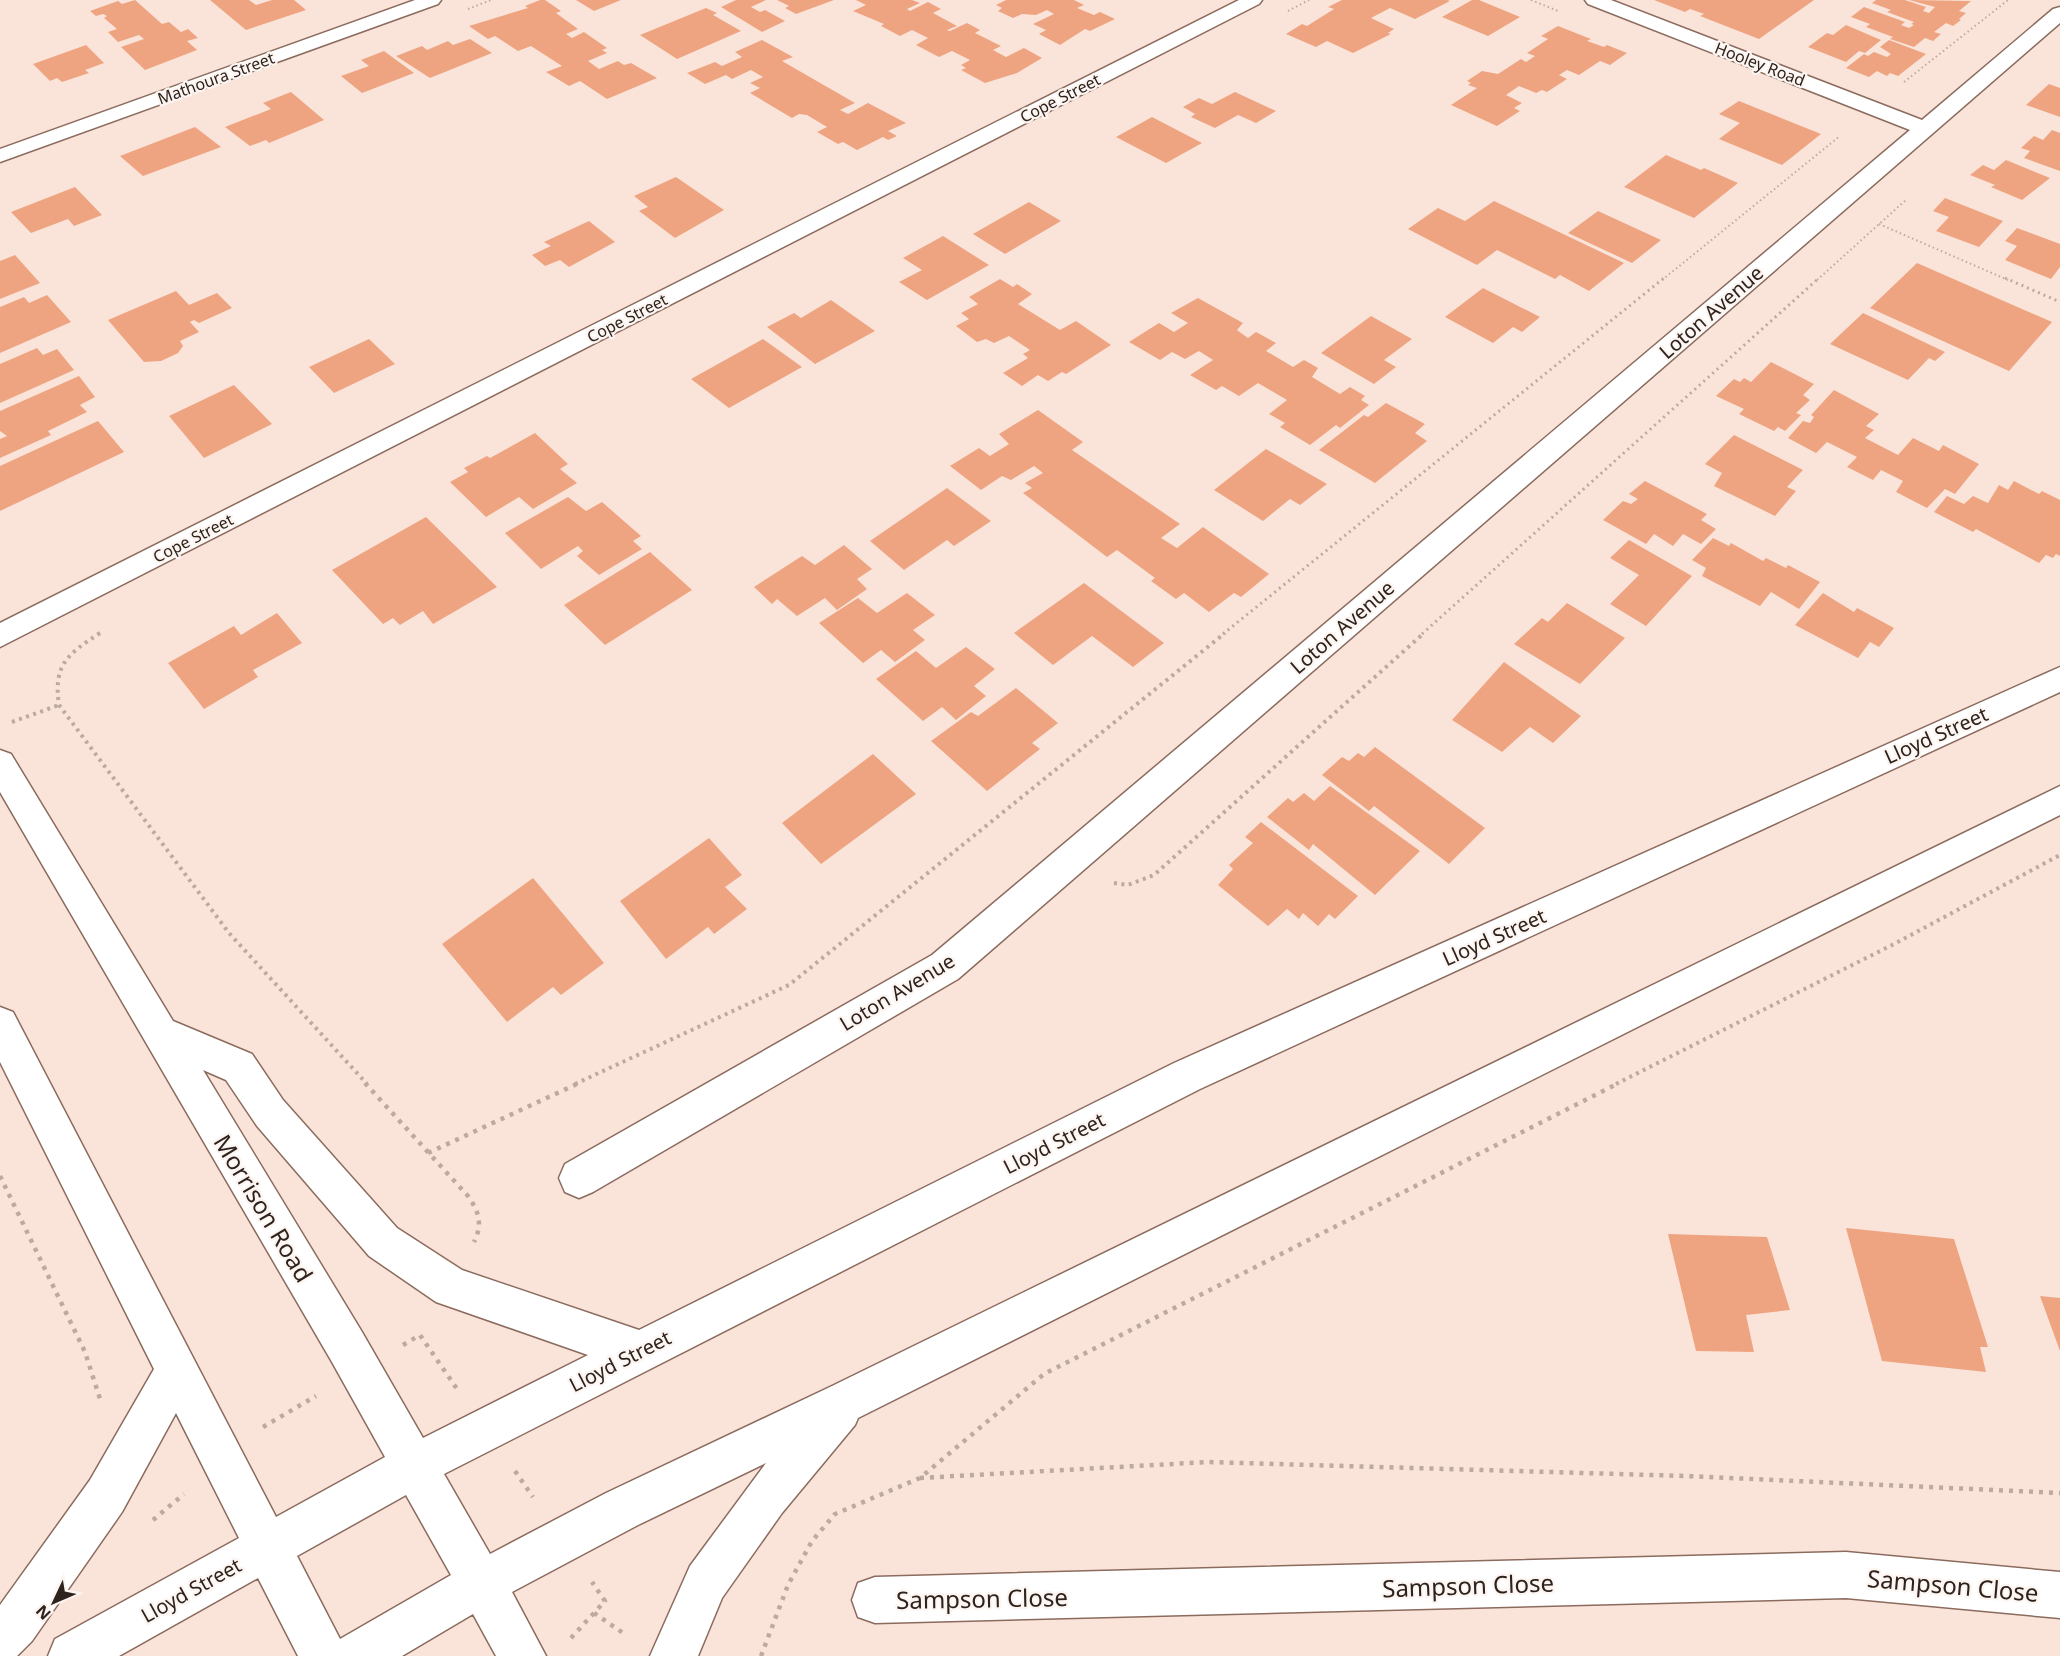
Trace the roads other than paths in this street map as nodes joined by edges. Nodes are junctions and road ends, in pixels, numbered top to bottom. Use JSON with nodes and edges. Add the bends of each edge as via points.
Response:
{"nodes":[{"id":1,"x":432,"y":0,"type":"edge"},
{"id":2,"x":1253,"y":0,"type":"edge"},
{"id":3,"x":1594,"y":0,"type":"edge"},
{"id":4,"x":2060,"y":13,"type":"edge"},
{"id":5,"x":1926,"y":129,"type":"junction"},
{"id":6,"x":0,"y":156,"type":"edge"},
{"id":7,"x":0,"y":636,"type":"edge"},
{"id":8,"x":2060,"y":679,"type":"edge"},
{"id":9,"x":0,"y":763,"type":"edge"},
{"id":10,"x":2060,"y":800,"type":"edge"},
{"id":11,"x":0,"y":1024,"type":"edge"},
{"id":12,"x":160,"y":1033,"type":"junction"},
{"id":13,"x":579,"y":1178,"type":"dead end"},
{"id":14,"x":638,"y":1352,"type":"junction"},
{"id":15,"x":177,"y":1369,"type":"junction"},
{"id":16,"x":847,"y":1401,"type":"junction"},
{"id":17,"x":415,"y":1465,"type":"junction"},
{"id":18,"x":267,"y":1548,"type":"junction"},
{"id":19,"x":480,"y":1584,"type":"junction"},
{"id":20,"x":2060,"y":1595,"type":"edge"},
{"id":21,"x":875,"y":1600,"type":"dead end"},
{"id":22,"x":0,"y":1639,"type":"edge"},
{"id":23,"x":72,"y":1656,"type":"edge"},
{"id":24,"x":323,"y":1656,"type":"edge"},
{"id":25,"x":357,"y":1656,"type":"edge"},
{"id":26,"x":522,"y":1656,"type":"edge"},
{"id":27,"x":674,"y":1656,"type":"edge"}],
"edges":[{"from":1,"to":6,"type":"street","name":"Mathoura Street"},
{"from":2,"to":7,"type":"street","name":"Cope Street"},
{"from":3,"to":5,"type":"street","name":"Hooley Road"},
{"from":4,"to":5,"type":"street","name":"Loton Avenue"},
{"from":5,"to":13,"type":"street","name":"Loton Avenue","via":[[945,967]]},
{"from":8,"to":14,"type":"street","name":"Lloyd Street","via":[[1187,1076]]},
{"from":9,"to":12,"type":"street","name":"Morrison Road"},
{"from":10,"to":16,"type":"street"},
{"from":11,"to":15,"type":"street"},
{"from":12,"to":14,"type":"street","via":[[239,1068],[270,1113],[383,1242],[451,1287]]},
{"from":12,"to":17,"type":"street","name":"Morrison Road"},
{"from":14,"to":17,"type":"street","name":"Lloyd Street"},
{"from":15,"to":18,"type":"street"},
{"from":15,"to":22,"type":"street","via":[[106,1496],[15,1624]]},
{"from":16,"to":19,"type":"street","via":[[622,1509]]},
{"from":16,"to":27,"type":"street","via":[[766,1497],[706,1582]]},
{"from":17,"to":18,"type":"street","name":"Lloyd Street"},
{"from":17,"to":19,"type":"street","name":"Morrison Road"},
{"from":18,"to":23,"type":"street","name":"Lloyd Street"},
{"from":18,"to":24,"type":"street"},
{"from":19,"to":25,"type":"street"},
{"from":19,"to":26,"type":"street","name":"Morrison Road"},
{"from":20,"to":21,"type":"street","name":"Sampson Close","via":[[1846,1575]]}]}
